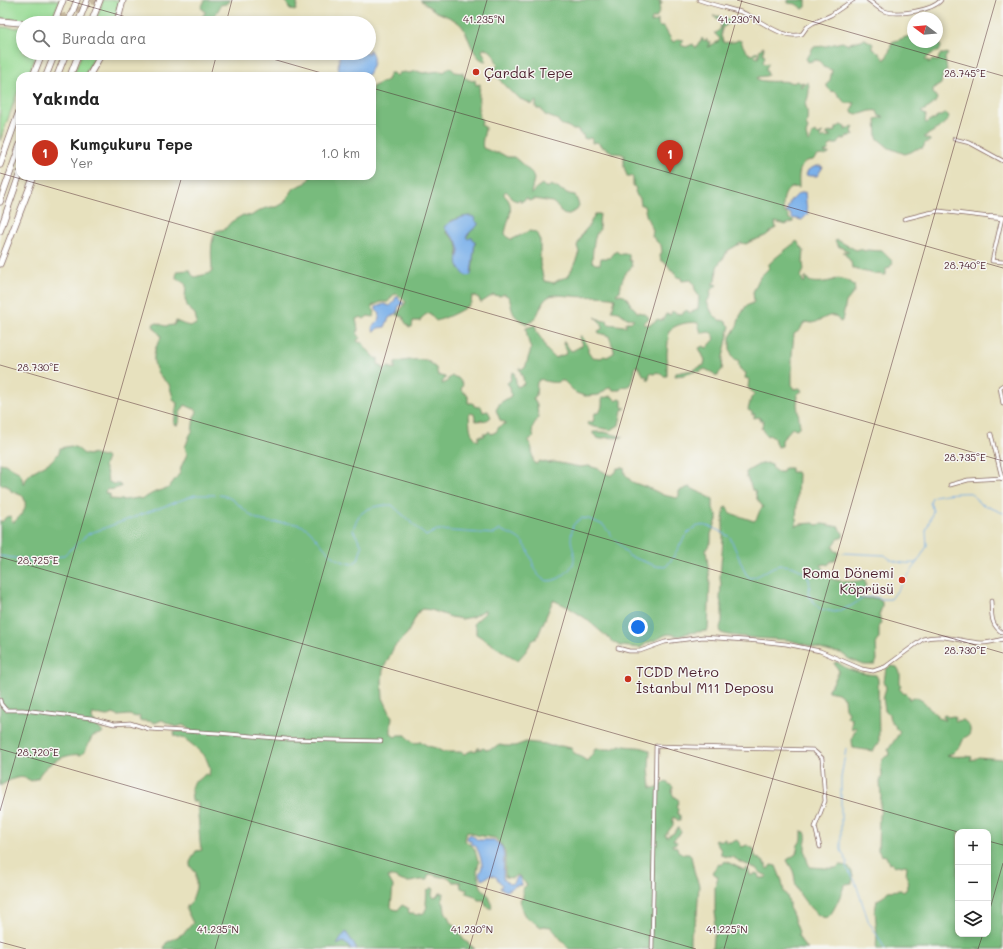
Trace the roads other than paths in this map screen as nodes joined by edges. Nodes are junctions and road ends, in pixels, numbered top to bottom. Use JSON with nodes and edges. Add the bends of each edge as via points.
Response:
{"nodes":[{"id":1,"x":63,"y":0,"type":"edge"},
{"id":2,"x":77,"y":0,"type":"edge"},
{"id":3,"x":87,"y":0,"type":"edge"},
{"id":4,"x":100,"y":0,"type":"edge"},
{"id":5,"x":124,"y":0,"type":"edge"},
{"id":6,"x":699,"y":0,"type":"edge"},
{"id":7,"x":853,"y":0,"type":"edge"},
{"id":8,"x":868,"y":0,"type":"edge"},
{"id":9,"x":942,"y":0,"type":"edge"},
{"id":10,"x":57,"y":16,"type":"edge"},
{"id":11,"x":71,"y":16,"type":"edge"},
{"id":12,"x":81,"y":16,"type":"edge"},
{"id":13,"x":94,"y":16,"type":"edge"},
{"id":14,"x":119,"y":16,"type":"edge"},
{"id":15,"x":0,"y":21,"type":"edge"},
{"id":16,"x":16,"y":22,"type":"edge"},
{"id":17,"x":39,"y":60,"type":"edge"},
{"id":18,"x":52,"y":60,"type":"edge"},
{"id":19,"x":63,"y":60,"type":"edge"},
{"id":20,"x":76,"y":60,"type":"edge"},
{"id":21,"x":98,"y":60,"type":"edge"},
{"id":22,"x":35,"y":72,"type":"edge"},
{"id":23,"x":48,"y":72,"type":"edge"},
{"id":24,"x":58,"y":72,"type":"edge"},
{"id":25,"x":72,"y":72,"type":"edge"},
{"id":26,"x":91,"y":72,"type":"edge"},
{"id":27,"x":16,"y":120,"type":"edge"},
{"id":28,"x":954,"y":139,"type":"dead end"},
{"id":29,"x":16,"y":156,"type":"edge"},
{"id":30,"x":1003,"y":161,"type":"edge"},
{"id":31,"x":0,"y":165,"type":"edge"},
{"id":32,"x":18,"y":180,"type":"edge"},
{"id":33,"x":29,"y":180,"type":"edge"},
{"id":34,"x":32,"y":180,"type":"edge"},
{"id":35,"x":0,"y":202,"type":"edge"},
{"id":36,"x":990,"y":217,"type":"joint"},
{"id":37,"x":1003,"y":218,"type":"edge"},
{"id":38,"x":904,"y":219,"type":"dead end"},
{"id":39,"x":0,"y":232,"type":"edge"},
{"id":40,"x":0,"y":257,"type":"edge"},
{"id":41,"x":1003,"y":262,"type":"edge"},
{"id":42,"x":0,"y":264,"type":"edge"},
{"id":43,"x":1001,"y":386,"type":"edge"},
{"id":44,"x":1003,"y":404,"type":"edge"},
{"id":45,"x":991,"y":434,"type":"dead end"},
{"id":46,"x":1003,"y":478,"type":"edge"},
{"id":47,"x":950,"y":485,"type":"dead end"},
{"id":48,"x":991,"y":601,"type":"dead end"},
{"id":49,"x":1003,"y":633,"type":"edge"},
{"id":50,"x":1003,"y":639,"type":"edge"},
{"id":51,"x":618,"y":648,"type":"dead end"},
{"id":52,"x":0,"y":700,"type":"edge"},
{"id":53,"x":381,"y":741,"type":"dead end"},
{"id":54,"x":820,"y":847,"type":"dead end"},
{"id":55,"x":652,"y":949,"type":"edge"}],
"edges":[{"from":1,"to":10,"type":"highway"},
{"from":2,"to":11,"type":"highway"},
{"from":3,"to":12,"type":"highway"},
{"from":4,"to":13,"type":"highway"},
{"from":5,"to":14,"type":"highway"},
{"from":6,"to":7,"type":"street","via":[[741,12],[777,31],[795,36],[802,34],[812,23],[831,15]]},
{"from":8,"to":9,"type":"street","via":[[883,11],[895,13],[930,8]]},
{"from":15,"to":16,"type":"highway"},
{"from":17,"to":22,"type":"highway"},
{"from":18,"to":23,"type":"highway"},
{"from":19,"to":24,"type":"highway"},
{"from":20,"to":25,"type":"highway"},
{"from":21,"to":26,"type":"highway"},
{"from":27,"to":31,"type":"highway"},
{"from":28,"to":30,"type":"street","via":[[970,143]]},
{"from":29,"to":35,"type":"highway"},
{"from":32,"to":39,"type":"highway"},
{"from":33,"to":40,"type":"highway"},
{"from":34,"to":42,"type":"highway"},
{"from":36,"to":37,"type":"street"},
{"from":36,"to":38,"type":"street","via":[[939,211]]},
{"from":37,"to":41,"type":"street","via":[[992,261]]},
{"from":43,"to":44,"type":"street"},
{"from":45,"to":46,"type":"street"},
{"from":46,"to":47,"type":"street","via":[[968,480]]},
{"from":48,"to":49,"type":"street","via":[[993,624]]},
{"from":50,"to":51,"type":"street","via":[[982,643],[942,637],[927,638],[884,667],[873,671],[820,652],[758,641],[703,637],[665,642],[640,650]]},
{"from":52,"to":53,"type":"street","via":[[6,710],[91,718],[114,724],[130,723],[149,729],[287,739]]},
{"from":54,"to":55,"type":"street","via":[[814,826],[825,801],[824,776],[822,758],[813,750],[656,746]]}]}
